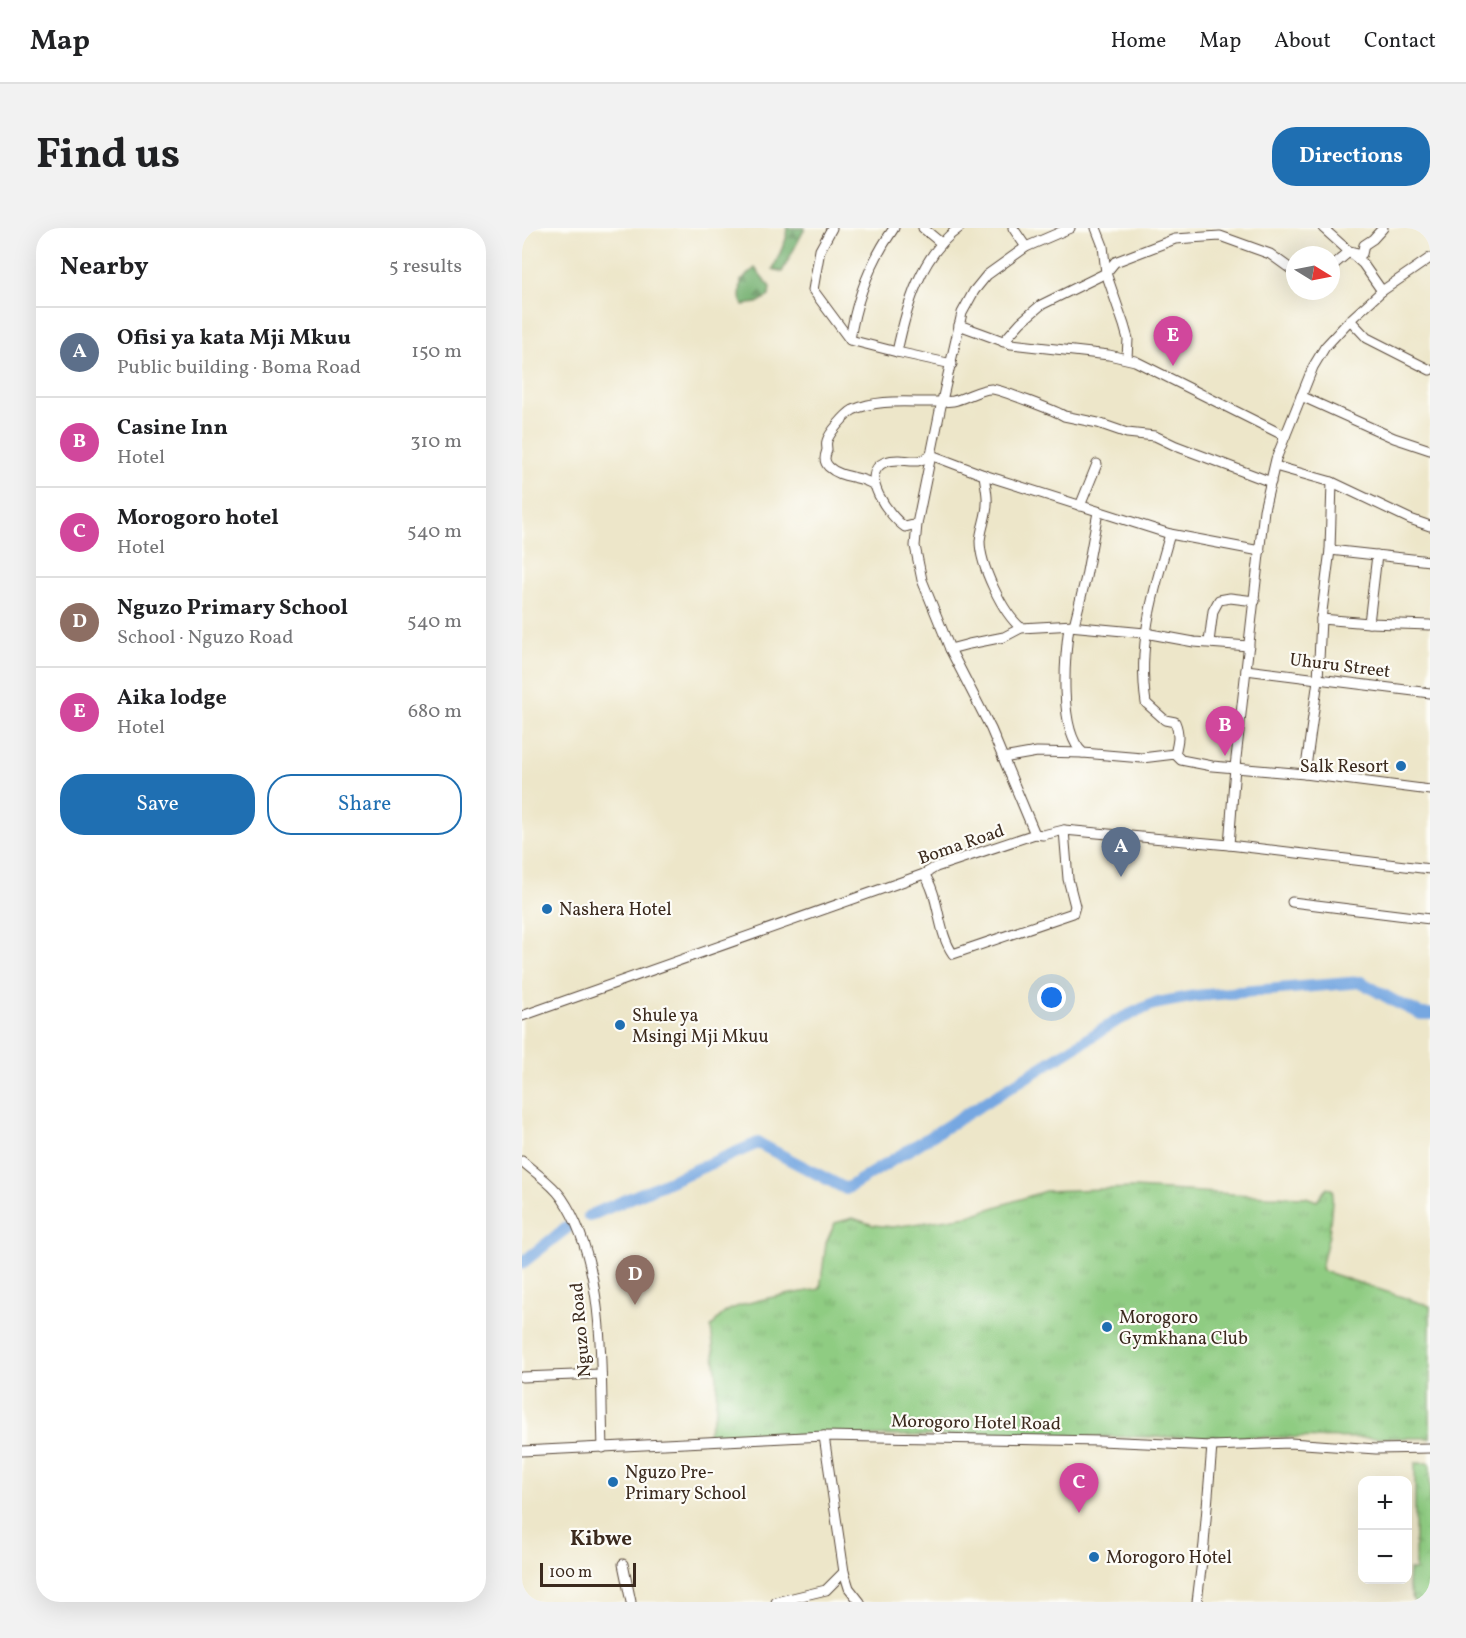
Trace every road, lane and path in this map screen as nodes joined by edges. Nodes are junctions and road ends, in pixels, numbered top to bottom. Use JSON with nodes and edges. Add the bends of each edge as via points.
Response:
{"nodes":[{"id":1,"x":832,"y":228,"type":"edge"},
{"id":2,"x":894,"y":228,"type":"edge"},
{"id":3,"x":923,"y":228,"type":"edge"},
{"id":4,"x":959,"y":228,"type":"edge"},
{"id":5,"x":1013,"y":228,"type":"edge"},
{"id":6,"x":1070,"y":228,"type":"edge"},
{"id":7,"x":1096,"y":228,"type":"edge"},
{"id":8,"x":1323,"y":228,"type":"edge"},
{"id":9,"x":1383,"y":228,"type":"edge"},
{"id":10,"x":941,"y":243,"type":"junction"},
{"id":11,"x":1026,"y":247,"type":"junction"},
{"id":12,"x":1350,"y":251,"type":"junction"},
{"id":13,"x":1430,"y":258,"type":"edge"},
{"id":14,"x":1340,"y":259,"type":"edge"},
{"id":15,"x":1286,"y":266,"type":"edge"},
{"id":16,"x":1106,"y":273,"type":"junction"},
{"id":17,"x":1382,"y":291,"type":"junction"},
{"id":18,"x":1350,"y":320,"type":"junction"},
{"id":19,"x":959,"y":325,"type":"junction"},
{"id":20,"x":850,"y":340,"type":"junction"},
{"id":21,"x":1003,"y":342,"type":"junction"},
{"id":22,"x":897,"y":352,"type":"junction"},
{"id":23,"x":1126,"y":358,"type":"junction"},
{"id":24,"x":952,"y":364,"type":"junction"},
{"id":25,"x":1430,"y":370,"type":"edge"},
{"id":26,"x":1301,"y":396,"type":"junction"},
{"id":27,"x":942,"y":401,"type":"junction"},
{"id":28,"x":1285,"y":436,"type":"junction"},
{"id":29,"x":1430,"y":450,"type":"edge"},
{"id":30,"x":931,"y":455,"type":"junction"},
{"id":31,"x":1096,"y":464,"type":"dead end"},
{"id":32,"x":1275,"y":466,"type":"junction"},
{"id":33,"x":984,"y":476,"type":"junction"},
{"id":34,"x":1271,"y":482,"type":"junction"},
{"id":35,"x":1332,"y":482,"type":"junction"},
{"id":36,"x":874,"y":484,"type":"junction"},
{"id":37,"x":1080,"y":506,"type":"junction"},
{"id":38,"x":1098,"y":512,"type":"junction"},
{"id":39,"x":917,"y":524,"type":"junction"},
{"id":40,"x":1430,"y":526,"type":"edge"},
{"id":41,"x":1170,"y":534,"type":"junction"},
{"id":42,"x":1330,"y":550,"type":"junction"},
{"id":43,"x":1260,"y":551,"type":"junction"},
{"id":44,"x":1377,"y":555,"type":"junction"},
{"id":45,"x":1430,"y":561,"type":"edge"},
{"id":46,"x":1255,"y":601,"type":"junction"},
{"id":47,"x":1321,"y":618,"type":"junction"},
{"id":48,"x":1370,"y":623,"type":"junction"},
{"id":49,"x":1072,"y":625,"type":"junction"},
{"id":50,"x":1430,"y":625,"type":"edge"},
{"id":51,"x":1021,"y":628,"type":"junction"},
{"id":52,"x":1145,"y":633,"type":"junction"},
{"id":53,"x":1209,"y":642,"type":"junction"},
{"id":54,"x":1249,"y":646,"type":"junction"},
{"id":55,"x":950,"y":649,"type":"junction"},
{"id":56,"x":1246,"y":670,"type":"junction"},
{"id":57,"x":1318,"y":680,"type":"junction"},
{"id":58,"x":1430,"y":693,"type":"edge"},
{"id":59,"x":1072,"y":736,"type":"junction"},
{"id":60,"x":1062,"y":752,"type":"junction"},
{"id":61,"x":1083,"y":753,"type":"junction"},
{"id":62,"x":1175,"y":754,"type":"junction"},
{"id":63,"x":1003,"y":758,"type":"junction"},
{"id":64,"x":1235,"y":767,"type":"junction"},
{"id":65,"x":1305,"y":774,"type":"junction"},
{"id":66,"x":1430,"y":790,"type":"edge"},
{"id":67,"x":1064,"y":830,"type":"junction"},
{"id":68,"x":1035,"y":834,"type":"junction"},
{"id":69,"x":1229,"y":845,"type":"junction"},
{"id":70,"x":1430,"y":869,"type":"edge"},
{"id":71,"x":924,"y":874,"type":"junction"},
{"id":72,"x":1292,"y":902,"type":"dead end"},
{"id":73,"x":1430,"y":919,"type":"edge"},
{"id":74,"x":522,"y":1016,"type":"edge"},
{"id":75,"x":522,"y":1161,"type":"edge"},
{"id":76,"x":601,"y":1374,"type":"junction"},
{"id":77,"x":522,"y":1377,"type":"edge"},
{"id":78,"x":824,"y":1436,"type":"junction"},
{"id":79,"x":1212,"y":1446,"type":"junction"},
{"id":80,"x":603,"y":1448,"type":"junction"},
{"id":81,"x":1430,"y":1448,"type":"edge"},
{"id":82,"x":522,"y":1450,"type":"edge"},
{"id":83,"x":622,"y":1564,"type":"dead end"},
{"id":84,"x":844,"y":1572,"type":"junction"},
{"id":85,"x":849,"y":1588,"type":"junction"},
{"id":86,"x":826,"y":1590,"type":"junction"},
{"id":87,"x":631,"y":1602,"type":"edge"},
{"id":88,"x":776,"y":1602,"type":"edge"},
{"id":89,"x":860,"y":1602,"type":"edge"},
{"id":90,"x":1197,"y":1602,"type":"edge"}],
"edges":[{"from":1,"to":20,"type":"street","via":[[820,250],[813,290]]},
{"from":2,"to":20,"type":"street","via":[[868,275]]},
{"from":3,"to":10,"type":"street"},
{"from":4,"to":10,"type":"street"},
{"from":5,"to":11,"type":"street"},
{"from":6,"to":11,"type":"street"},
{"from":7,"to":16,"type":"street"},
{"from":8,"to":12,"type":"street"},
{"from":9,"to":12,"type":"street","via":[[1364,245],[1362,254]]},
{"from":10,"to":22,"type":"street","via":[[914,291]]},
{"from":11,"to":19,"type":"street","via":[[987,275],[974,291]]},
{"from":12,"to":14,"type":"street"},
{"from":12,"to":17,"type":"street"},
{"from":13,"to":17,"type":"street"},
{"from":15,"to":16,"type":"street","via":[[1270,254],[1220,236],[1175,239],[1115,262]]},
{"from":16,"to":21,"type":"street","via":[[1032,312]]},
{"from":16,"to":23,"type":"street","via":[[1128,339]]},
{"from":17,"to":18,"type":"street"},
{"from":18,"to":25,"type":"street","via":[[1367,338]]},
{"from":18,"to":26,"type":"street","via":[[1325,347]]},
{"from":19,"to":21,"type":"street"},
{"from":19,"to":24,"type":"street"},
{"from":20,"to":22,"type":"street"},
{"from":21,"to":23,"type":"street"},
{"from":22,"to":24,"type":"street"},
{"from":23,"to":28,"type":"street"},
{"from":24,"to":27,"type":"street"},
{"from":26,"to":28,"type":"street"},
{"from":26,"to":29,"type":"street"},
{"from":27,"to":30,"type":"street"},
{"from":27,"to":34,"type":"street","via":[[992,389],[1064,416],[1127,433],[1155,436]]},
{"from":27,"to":36,"type":"street","via":[[859,408],[831,431],[825,453],[828,465],[842,475]]},
{"from":28,"to":32,"type":"street"},
{"from":30,"to":33,"type":"street"},
{"from":30,"to":36,"type":"street","via":[[918,461],[902,459],[881,464]]},
{"from":30,"to":39,"type":"street"},
{"from":31,"to":37,"type":"street"},
{"from":32,"to":34,"type":"street"},
{"from":32,"to":35,"type":"street"},
{"from":33,"to":37,"type":"street"},
{"from":33,"to":51,"type":"street","via":[[987,504],[980,537],[982,560],[1004,609]]},
{"from":34,"to":43,"type":"street"},
{"from":35,"to":40,"type":"street"},
{"from":35,"to":42,"type":"street"},
{"from":36,"to":39,"type":"street","via":[[894,519],[905,527]]},
{"from":37,"to":38,"type":"street"},
{"from":38,"to":41,"type":"street"},
{"from":38,"to":49,"type":"street"},
{"from":39,"to":55,"type":"street","via":[[918,567]]},
{"from":41,"to":43,"type":"street"},
{"from":41,"to":52,"type":"street"},
{"from":42,"to":44,"type":"street"},
{"from":42,"to":47,"type":"street"},
{"from":43,"to":46,"type":"street"},
{"from":44,"to":45,"type":"street"},
{"from":44,"to":48,"type":"street"},
{"from":46,"to":53,"type":"street","via":[[1219,600],[1213,611]]},
{"from":46,"to":54,"type":"street"},
{"from":47,"to":48,"type":"street"},
{"from":47,"to":57,"type":"street"},
{"from":48,"to":50,"type":"street"},
{"from":49,"to":51,"type":"street"},
{"from":49,"to":52,"type":"street"},
{"from":49,"to":59,"type":"street","via":[[1066,683]]},
{"from":51,"to":55,"type":"street","via":[[1004,638]]},
{"from":52,"to":53,"type":"street"},
{"from":52,"to":62,"type":"street","via":[[1146,703],[1165,720],[1175,722],[1179,737]]},
{"from":53,"to":54,"type":"street"},
{"from":54,"to":56,"type":"street"},
{"from":55,"to":63,"type":"street"},
{"from":56,"to":57,"type":"street","name":"Uhuru Street"},
{"from":56,"to":64,"type":"street"},
{"from":57,"to":58,"type":"street","name":"Uhuru Street"},
{"from":57,"to":65,"type":"street"},
{"from":59,"to":60,"type":"street"},
{"from":59,"to":61,"type":"street"},
{"from":60,"to":61,"type":"street"},
{"from":60,"to":63,"type":"street"},
{"from":61,"to":62,"type":"street","via":[[1142,758]]},
{"from":62,"to":64,"type":"street","via":[[1182,760]]},
{"from":63,"to":68,"type":"street"},
{"from":64,"to":65,"type":"street"},
{"from":64,"to":69,"type":"street"},
{"from":65,"to":66,"type":"street"},
{"from":67,"to":68,"type":"street","name":"Boma Road"},
{"from":67,"to":69,"type":"street","name":"Boma Road"},
{"from":67,"to":71,"type":"street","via":[[1073,913],[957,954],[946,944],[931,884]]},
{"from":68,"to":71,"type":"street","name":"Boma Road"},
{"from":69,"to":70,"type":"street","name":"Boma Road"},
{"from":71,"to":74,"type":"street","name":"Boma Road"},
{"from":72,"to":73,"type":"street"},
{"from":75,"to":76,"type":"street","name":"Nguzo Road","via":[[555,1190],[579,1229],[594,1281]]},
{"from":76,"to":77,"type":"street"},
{"from":76,"to":80,"type":"street","name":"Nguzo Road"},
{"from":78,"to":79,"type":"street","name":"Morogoro Hotel Road"},
{"from":78,"to":80,"type":"street","name":"Morogoro Hotel Road"},
{"from":78,"to":84,"type":"street"},
{"from":79,"to":81,"type":"street","name":"Morogoro Hotel Road","via":[[1290,1443]]},
{"from":79,"to":90,"type":"street"},
{"from":80,"to":82,"type":"street","name":"Morogoro Hotel Road"},
{"from":83,"to":87,"type":"street"},
{"from":84,"to":85,"type":"street"},
{"from":84,"to":86,"type":"street"},
{"from":85,"to":86,"type":"street"},
{"from":85,"to":89,"type":"street"},
{"from":86,"to":88,"type":"street"}]}
